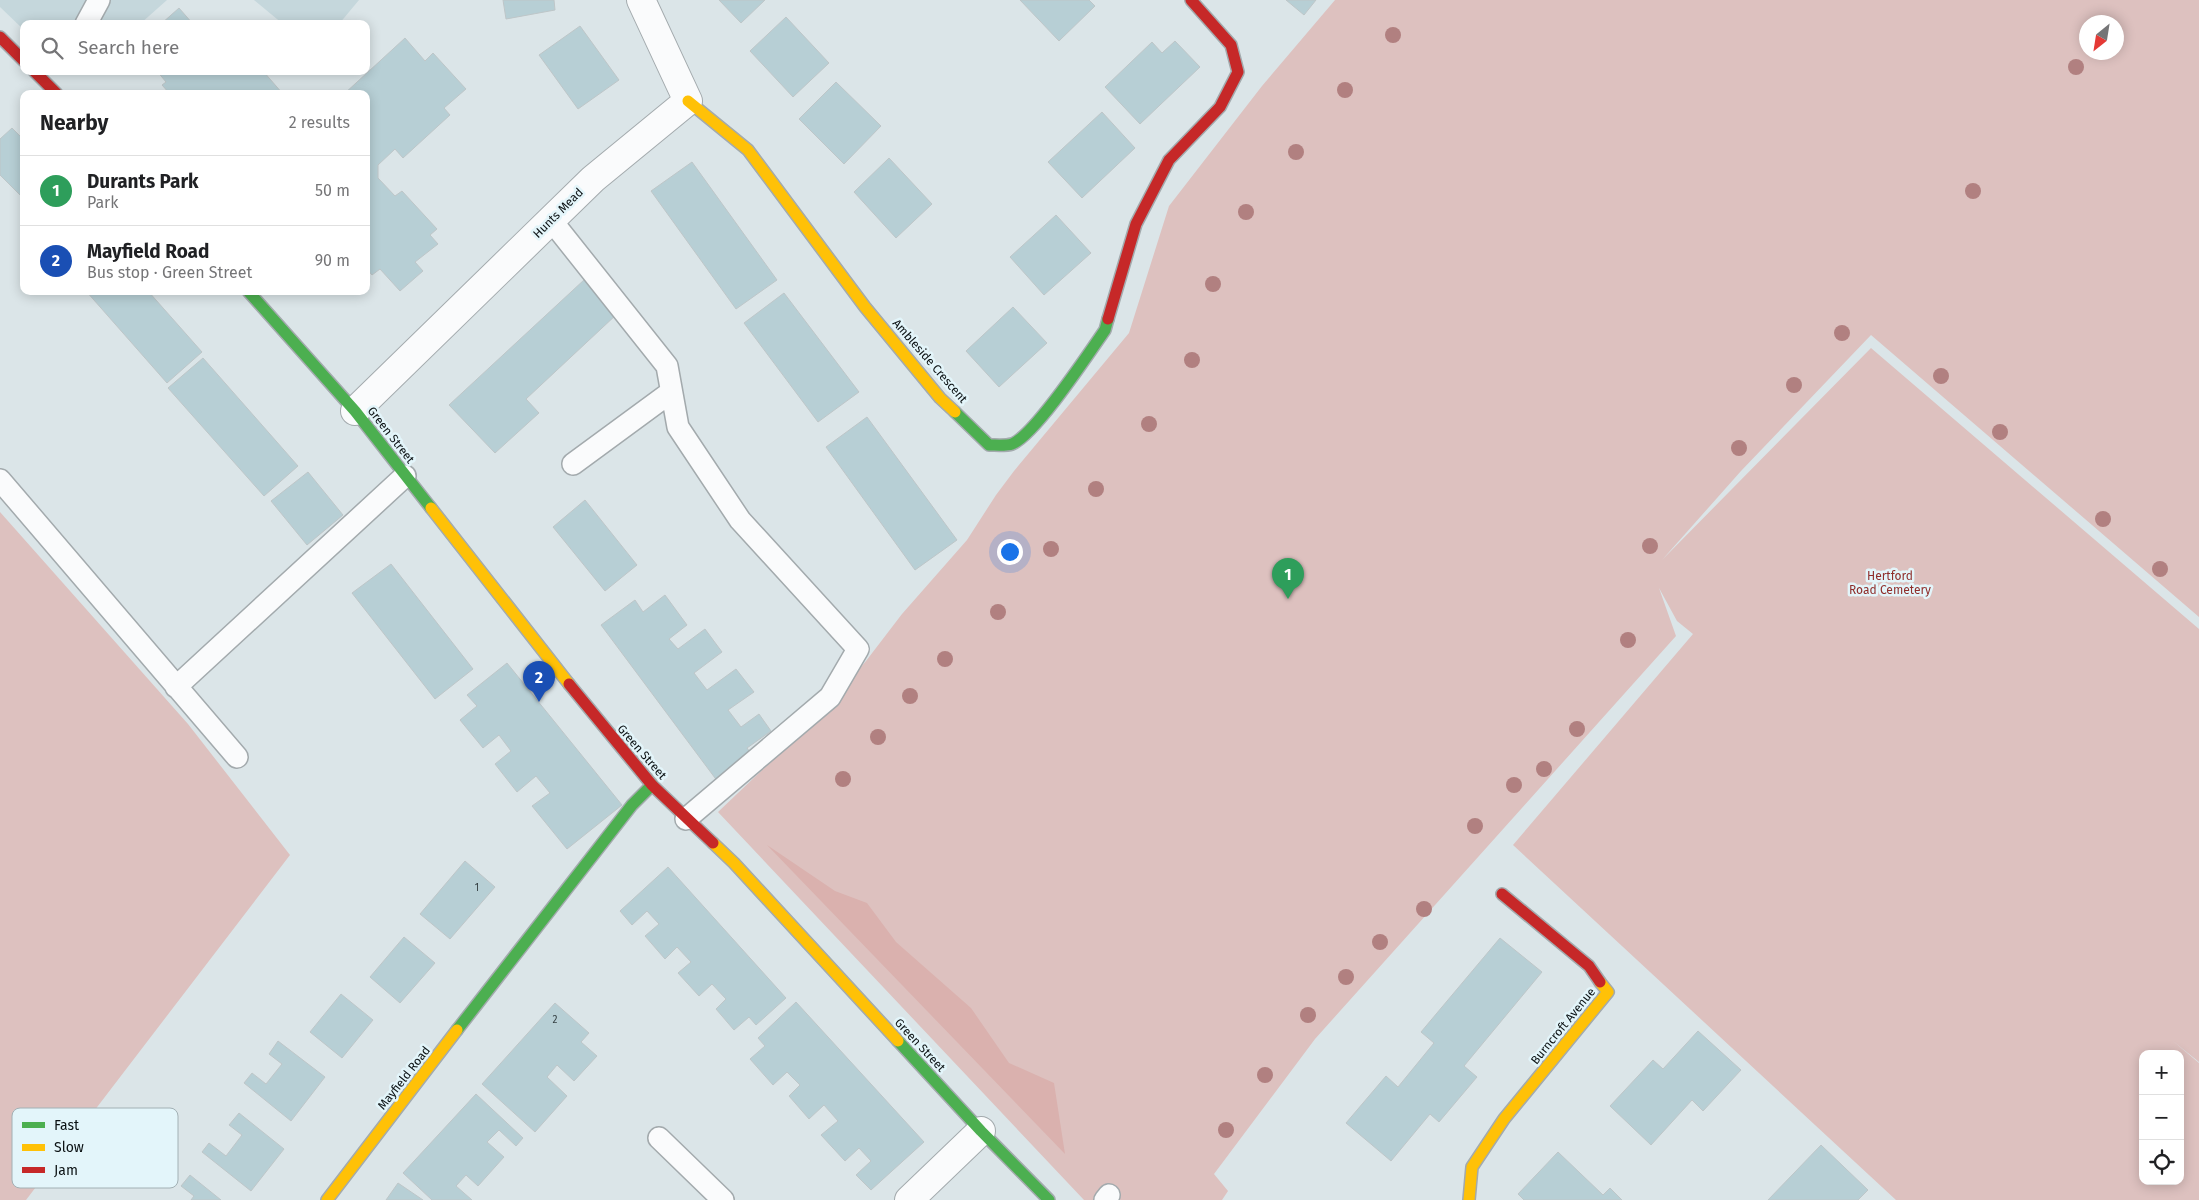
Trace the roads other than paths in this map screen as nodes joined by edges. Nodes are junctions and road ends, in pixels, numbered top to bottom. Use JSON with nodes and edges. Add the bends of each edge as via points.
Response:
{"nodes":[{"id":1,"x":99,"y":0,"type":"edge"},
{"id":2,"x":641,"y":0,"type":"edge"},
{"id":3,"x":1191,"y":0,"type":"edge"},
{"id":4,"x":88,"y":20,"type":"edge"},
{"id":5,"x":0,"y":37,"type":"edge"},
{"id":6,"x":20,"y":57,"type":"edge"},
{"id":7,"x":42,"y":75,"type":"edge"},
{"id":8,"x":54,"y":90,"type":"edge"},
{"id":9,"x":688,"y":101,"type":"junction"},
{"id":10,"x":551,"y":220,"type":"junction"},
{"id":11,"x":252,"y":295,"type":"edge"},
{"id":12,"x":671,"y":392,"type":"junction"},
{"id":13,"x":354,"y":411,"type":"junction"},
{"id":14,"x":572,"y":464,"type":"dead end"},
{"id":15,"x":405,"y":476,"type":"junction"},
{"id":16,"x":0,"y":480,"type":"edge"},
{"id":17,"x":176,"y":687,"type":"junction"},
{"id":18,"x":237,"y":757,"type":"dead end"},
{"id":19,"x":652,"y":785,"type":"junction"},
{"id":20,"x":686,"y":819,"type":"junction"},
{"id":21,"x":1502,"y":894,"type":"dead end"},
{"id":22,"x":981,"y":1131,"type":"junction"},
{"id":23,"x":659,"y":1138,"type":"dead end"},
{"id":24,"x":327,"y":1200,"type":"edge"},
{"id":25,"x":723,"y":1200,"type":"edge"},
{"id":26,"x":908,"y":1200,"type":"edge"},
{"id":27,"x":1049,"y":1200,"type":"edge"},
{"id":28,"x":1469,"y":1200,"type":"edge"}],
"edges":[{"from":1,"to":4,"type":"lane"},
{"from":2,"to":9,"type":"street"},
{"from":3,"to":9,"type":"street","name":"Ambleside Crescent","via":[[1230,45],[1238,72],[1220,107],[1169,160],[1136,224],[1105,330],[1062,391],[1027,432],[1012,444],[989,445],[940,398],[865,307],[748,150]]},
{"from":5,"to":6,"type":"street"},
{"from":7,"to":8,"type":"street"},
{"from":9,"to":10,"type":"street","name":"Hunts Mead","via":[[593,179]]},
{"from":10,"to":12,"type":"lane","via":[[667,366]]},
{"from":10,"to":13,"type":"street","name":"Hunts Mead"},
{"from":11,"to":13,"type":"street","name":"Green Street"},
{"from":12,"to":14,"type":"lane"},
{"from":12,"to":20,"type":"lane","via":[[678,427],[740,520],[858,649],[830,698]]},
{"from":13,"to":15,"type":"street","name":"Green Street"},
{"from":15,"to":17,"type":"lane"},
{"from":15,"to":19,"type":"street","name":"Green Street"},
{"from":16,"to":17,"type":"lane"},
{"from":17,"to":18,"type":"lane"},
{"from":19,"to":20,"type":"street","name":"Green Street"},
{"from":19,"to":24,"type":"street","name":"Mayfield Road","via":[[632,805],[552,906]]},
{"from":20,"to":22,"type":"street","name":"Green Street","via":[[734,863]]},
{"from":21,"to":28,"type":"street","name":"Burncroft Avenue","via":[[1589,966],[1608,992],[1504,1119],[1472,1166]]},
{"from":22,"to":26,"type":"street"},
{"from":22,"to":27,"type":"street","name":"Green Street"},
{"from":23,"to":25,"type":"lane"}]}
